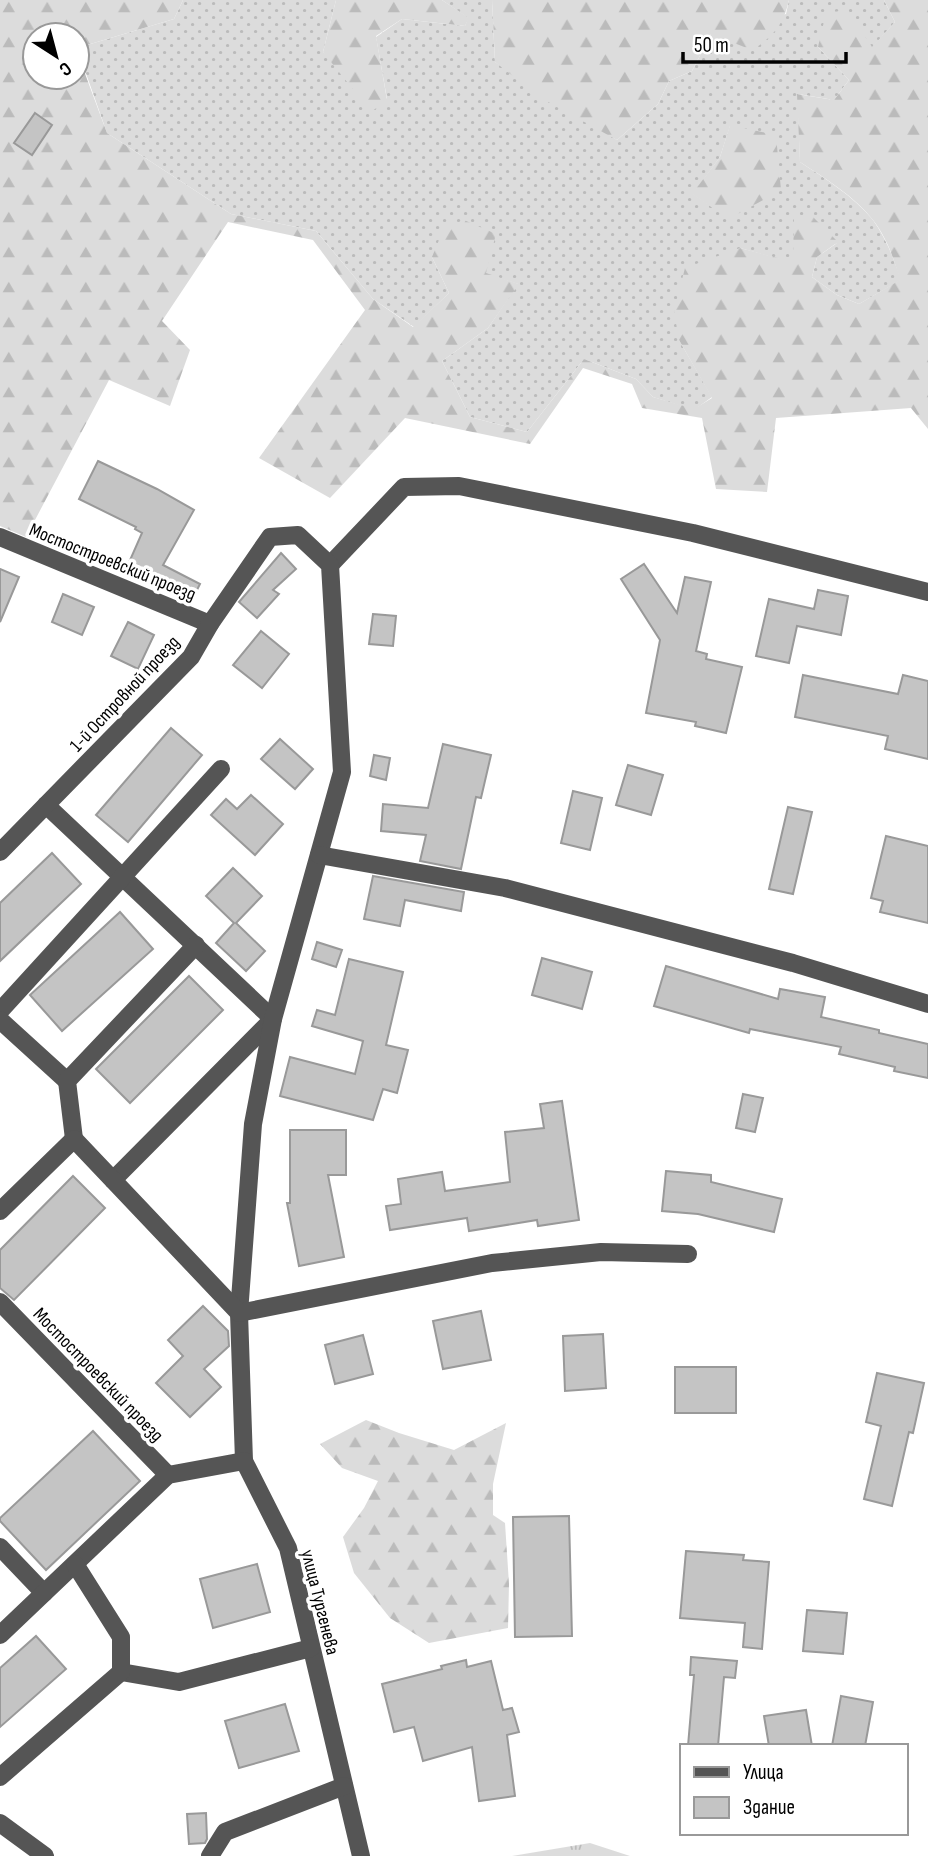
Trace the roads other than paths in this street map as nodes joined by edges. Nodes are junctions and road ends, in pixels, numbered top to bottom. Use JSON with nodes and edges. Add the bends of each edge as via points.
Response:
{"nodes":[{"id":1,"x":0,"y":537,"type":"edge"},
{"id":2,"x":330,"y":565,"type":"junction"},
{"id":3,"x":928,"y":592,"type":"edge"},
{"id":4,"x":210,"y":624,"type":"junction"},
{"id":5,"x":221,"y":769,"type":"dead end"},
{"id":6,"x":47,"y":804,"type":"junction"},
{"id":7,"x":0,"y":852,"type":"edge"},
{"id":8,"x":319,"y":855,"type":"junction"},
{"id":9,"x":124,"y":876,"type":"junction"},
{"id":10,"x":196,"y":945,"type":"junction"},
{"id":11,"x":928,"y":1004,"type":"edge"},
{"id":12,"x":0,"y":1011,"type":"edge"},
{"id":13,"x":274,"y":1019,"type":"junction"},
{"id":14,"x":0,"y":1020,"type":"edge"},
{"id":15,"x":67,"y":1081,"type":"junction"},
{"id":16,"x":74,"y":1139,"type":"junction"},
{"id":17,"x":113,"y":1180,"type":"junction"},
{"id":18,"x":0,"y":1211,"type":"edge"},
{"id":19,"x":688,"y":1254,"type":"dead end"},
{"id":20,"x":0,"y":1302,"type":"edge"},
{"id":21,"x":239,"y":1313,"type":"junction"},
{"id":22,"x":244,"y":1461,"type":"junction"},
{"id":23,"x":169,"y":1475,"type":"junction"},
{"id":24,"x":0,"y":1547,"type":"edge"},
{"id":25,"x":75,"y":1564,"type":"junction"},
{"id":26,"x":44,"y":1593,"type":"junction"},
{"id":27,"x":0,"y":1635,"type":"edge"},
{"id":28,"x":311,"y":1648,"type":"junction"},
{"id":29,"x":121,"y":1672,"type":"junction"},
{"id":30,"x":0,"y":1777,"type":"edge"},
{"id":31,"x":344,"y":1786,"type":"junction"},
{"id":32,"x":0,"y":1823,"type":"edge"},
{"id":33,"x":45,"y":1856,"type":"edge"},
{"id":34,"x":210,"y":1856,"type":"edge"},
{"id":35,"x":361,"y":1856,"type":"edge"}],
"edges":[{"from":1,"to":4,"type":"street","name":"Мостостроевский проезд"},
{"from":2,"to":3,"type":"street","via":[[404,487],[459,486],[693,533]]},
{"from":2,"to":4,"type":"street","name":"1-й Островной проезд","via":[[298,535],[270,537]]},
{"from":2,"to":8,"type":"street","via":[[342,772]]},
{"from":4,"to":6,"type":"street","name":"1-й Островной проезд","via":[[191,657]]},
{"from":5,"to":9,"type":"street"},
{"from":6,"to":7,"type":"street","name":"1-й Островной проезд"},
{"from":6,"to":9,"type":"street"},
{"from":8,"to":11,"type":"street","via":[[505,888],[793,963]]},
{"from":8,"to":13,"type":"street"},
{"from":9,"to":10,"type":"street"},
{"from":9,"to":12,"type":"street"},
{"from":10,"to":13,"type":"street"},
{"from":10,"to":15,"type":"street"},
{"from":13,"to":17,"type":"street"},
{"from":13,"to":21,"type":"street","via":[[253,1124]]},
{"from":14,"to":15,"type":"street"},
{"from":15,"to":16,"type":"street"},
{"from":16,"to":17,"type":"street"},
{"from":16,"to":18,"type":"street"},
{"from":17,"to":21,"type":"street"},
{"from":19,"to":21,"type":"street","via":[[601,1252],[492,1263]]},
{"from":20,"to":23,"type":"street","name":"Мостостроевский проезд"},
{"from":21,"to":22,"type":"street"},
{"from":22,"to":23,"type":"street"},
{"from":22,"to":28,"type":"street","name":"улица Тургенева","via":[[288,1548]]},
{"from":23,"to":25,"type":"street"},
{"from":24,"to":26,"type":"street"},
{"from":25,"to":26,"type":"street"},
{"from":25,"to":29,"type":"street","via":[[121,1637]]},
{"from":26,"to":27,"type":"street"},
{"from":28,"to":29,"type":"street","via":[[179,1682]]},
{"from":28,"to":31,"type":"street","name":"улица Тургенева"},
{"from":29,"to":30,"type":"street"},
{"from":31,"to":34,"type":"street","via":[[225,1832]]},
{"from":31,"to":35,"type":"street","name":"улица Тургенева"},
{"from":32,"to":33,"type":"street"}]}
